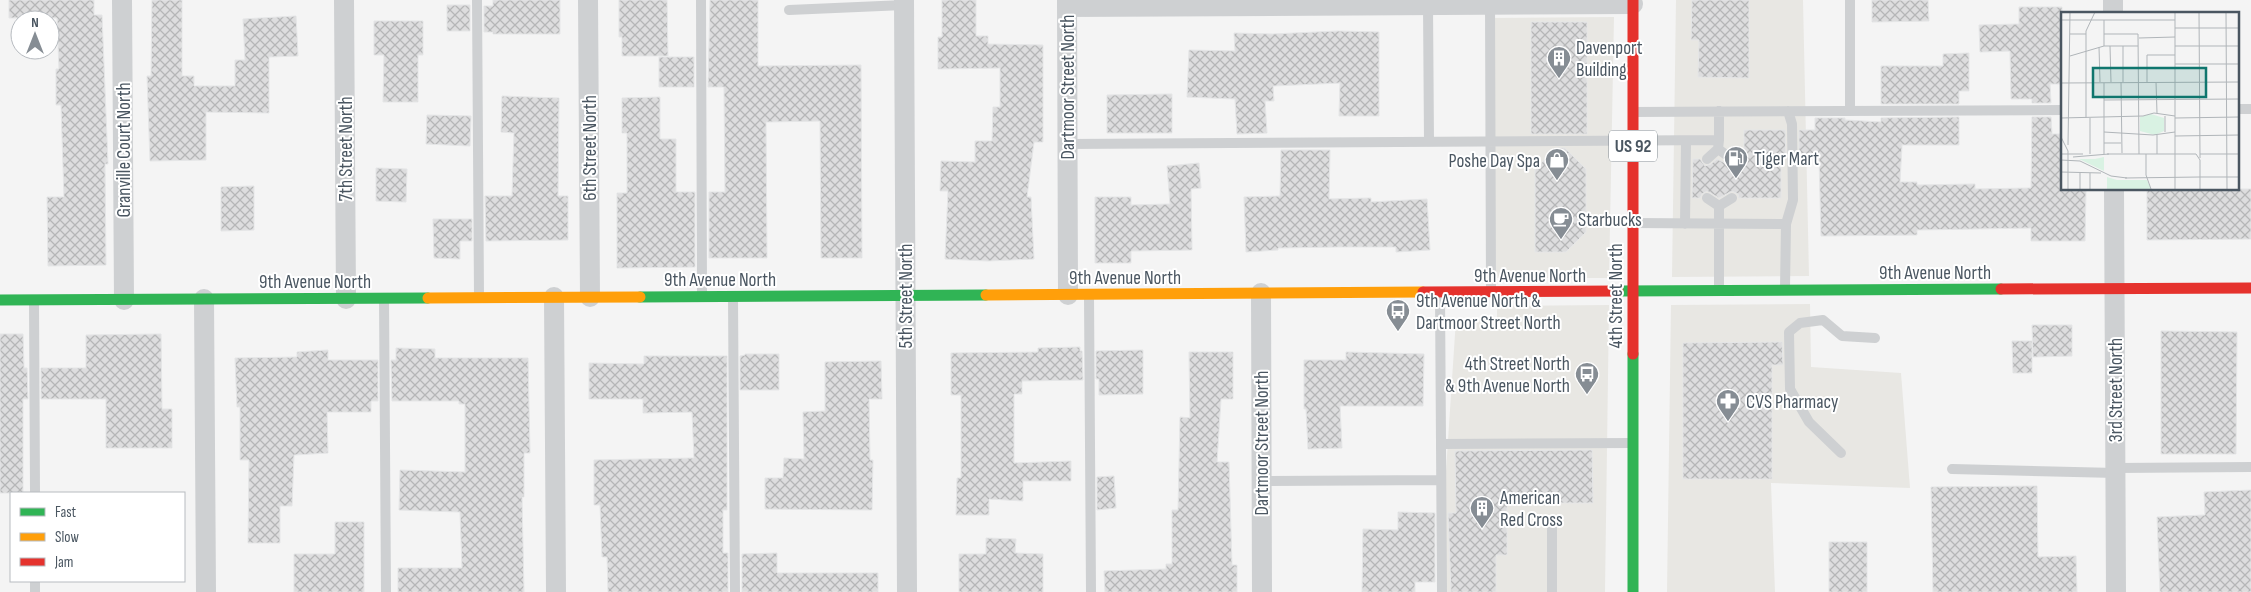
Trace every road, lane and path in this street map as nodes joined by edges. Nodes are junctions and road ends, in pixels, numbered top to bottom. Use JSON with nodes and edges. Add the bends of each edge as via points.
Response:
{"nodes":[{"id":1,"x":122,"y":0,"type":"edge"},
{"id":2,"x":344,"y":0,"type":"edge"},
{"id":3,"x":477,"y":0,"type":"edge"},
{"id":4,"x":588,"y":0,"type":"edge"},
{"id":5,"x":701,"y":0,"type":"edge"},
{"id":6,"x":1850,"y":0,"type":"edge"},
{"id":7,"x":1633,"y":2,"type":"edge"},
{"id":8,"x":904,"y":3,"type":"edge"},
{"id":9,"x":1066,"y":3,"type":"edge"},
{"id":10,"x":1490,"y":4,"type":"junction"},
{"id":11,"x":1428,"y":5,"type":"junction"},
{"id":12,"x":789,"y":10,"type":"dead end"},
{"id":13,"x":2238,"y":109,"type":"edge"},
{"id":14,"x":2251,"y":109,"type":"edge"},
{"id":15,"x":2061,"y":110,"type":"edge"},
{"id":16,"x":1719,"y":111,"type":"junction"},
{"id":17,"x":1788,"y":111,"type":"junction"},
{"id":18,"x":1850,"y":111,"type":"junction"},
{"id":19,"x":1633,"y":112,"type":"junction"},
{"id":20,"x":1491,"y":141,"type":"junction"},
{"id":21,"x":1633,"y":141,"type":"junction"},
{"id":22,"x":1686,"y":141,"type":"junction"},
{"id":23,"x":1429,"y":142,"type":"junction"},
{"id":24,"x":1067,"y":144,"type":"junction"},
{"id":25,"x":1719,"y":145,"type":"junction"},
{"id":26,"x":1707,"y":159,"type":"dead end"},
{"id":27,"x":1732,"y":159,"type":"dead end"},
{"id":28,"x":2114,"y":190,"type":"edge"},
{"id":29,"x":1706,"y":198,"type":"dead end"},
{"id":30,"x":1732,"y":198,"type":"dead end"},
{"id":31,"x":1719,"y":206,"type":"junction"},
{"id":32,"x":1633,"y":223,"type":"junction"},
{"id":33,"x":1685,"y":224,"type":"junction"},
{"id":34,"x":1720,"y":224,"type":"junction"},
{"id":35,"x":1786,"y":224,"type":"junction"},
{"id":36,"x":2251,"y":288,"type":"edge"},
{"id":37,"x":2115,"y":289,"type":"junction"},
{"id":38,"x":1633,"y":291,"type":"junction"},
{"id":39,"x":1719,"y":291,"type":"junction"},
{"id":40,"x":1785,"y":291,"type":"junction"},
{"id":41,"x":1492,"y":292,"type":"junction"},
{"id":42,"x":1261,"y":293,"type":"junction"},
{"id":43,"x":1440,"y":293,"type":"junction"},
{"id":44,"x":905,"y":295,"type":"junction"},
{"id":45,"x":1068,"y":295,"type":"junction"},
{"id":46,"x":1089,"y":295,"type":"junction"},
{"id":47,"x":702,"y":296,"type":"junction"},
{"id":48,"x":733,"y":296,"type":"junction"},
{"id":49,"x":554,"y":297,"type":"junction"},
{"id":50,"x":590,"y":297,"type":"junction"},
{"id":51,"x":346,"y":298,"type":"junction"},
{"id":52,"x":384,"y":298,"type":"junction"},
{"id":53,"x":479,"y":298,"type":"junction"},
{"id":54,"x":204,"y":299,"type":"junction"},
{"id":55,"x":0,"y":300,"type":"edge"},
{"id":56,"x":34,"y":300,"type":"junction"},
{"id":57,"x":124,"y":300,"type":"junction"},
{"id":58,"x":1875,"y":338,"type":"dead end"},
{"id":59,"x":1633,"y":443,"type":"junction"},
{"id":60,"x":1441,"y":444,"type":"junction"},
{"id":61,"x":1841,"y":453,"type":"dead end"},
{"id":62,"x":2251,"y":467,"type":"edge"},
{"id":63,"x":1952,"y":469,"type":"dead end"},
{"id":64,"x":2116,"y":470,"type":"junction"},
{"id":65,"x":1441,"y":480,"type":"junction"},
{"id":66,"x":1262,"y":481,"type":"junction"},
{"id":67,"x":35,"y":492,"type":"edge"},
{"id":68,"x":1552,"y":525,"type":"dead end"},
{"id":69,"x":206,"y":592,"type":"edge"},
{"id":70,"x":386,"y":592,"type":"edge"},
{"id":71,"x":556,"y":592,"type":"edge"},
{"id":72,"x":734,"y":592,"type":"edge"},
{"id":73,"x":907,"y":592,"type":"edge"},
{"id":74,"x":1091,"y":592,"type":"edge"},
{"id":75,"x":1262,"y":592,"type":"edge"},
{"id":76,"x":1442,"y":592,"type":"edge"},
{"id":77,"x":1552,"y":592,"type":"edge"},
{"id":78,"x":1633,"y":592,"type":"edge"},
{"id":79,"x":2116,"y":592,"type":"edge"}],
"edges":[{"from":1,"to":57,"type":"street","name":"Granville Court North"},
{"from":2,"to":51,"type":"street","name":"7th Street North"},
{"from":3,"to":53,"type":"lane"},
{"from":4,"to":50,"type":"street","name":"6th Street North"},
{"from":5,"to":47,"type":"lane"},
{"from":6,"to":18,"type":"lane"},
{"from":7,"to":10,"type":"street"},
{"from":7,"to":19,"type":"street","name":"4th Street North","number":"US 92"},
{"from":8,"to":12,"type":"lane"},
{"from":8,"to":44,"type":"street","name":"5th Street North"},
{"from":9,"to":11,"type":"street"},
{"from":9,"to":24,"type":"street","name":"Dartmoor Street North"},
{"from":10,"to":11,"type":"street"},
{"from":10,"to":20,"type":"lane"},
{"from":11,"to":23,"type":"lane"},
{"from":13,"to":14,"type":"lane"},
{"from":15,"to":18,"type":"lane"},
{"from":16,"to":17,"type":"lane"},
{"from":16,"to":19,"type":"lane"},
{"from":16,"to":25,"type":"lane"},
{"from":17,"to":18,"type":"lane"},
{"from":17,"to":35,"type":"lane","via":[[1792,124],[1793,200]]},
{"from":19,"to":21,"type":"street","name":"4th Street North","number":"US 92"},
{"from":20,"to":21,"type":"lane"},
{"from":20,"to":23,"type":"lane"},
{"from":20,"to":41,"type":"lane"},
{"from":21,"to":22,"type":"lane"},
{"from":21,"to":32,"type":"street","name":"4th Street North","number":"US 92"},
{"from":22,"to":25,"type":"lane"},
{"from":22,"to":33,"type":"lane"},
{"from":23,"to":24,"type":"lane"},
{"from":24,"to":45,"type":"street","name":"Dartmoor Street North"},
{"from":25,"to":26,"type":"lane"},
{"from":25,"to":27,"type":"lane"},
{"from":28,"to":37,"type":"street","name":"3rd Street North"},
{"from":29,"to":31,"type":"lane"},
{"from":30,"to":31,"type":"lane"},
{"from":31,"to":34,"type":"lane"},
{"from":32,"to":33,"type":"lane"},
{"from":32,"to":38,"type":"street","name":"4th Street North","number":"US 92"},
{"from":33,"to":34,"type":"lane"},
{"from":34,"to":35,"type":"lane"},
{"from":34,"to":39,"type":"lane"},
{"from":35,"to":40,"type":"lane"},
{"from":36,"to":37,"type":"street","name":"9th Avenue North"},
{"from":37,"to":40,"type":"street","name":"9th Avenue North"},
{"from":37,"to":64,"type":"street","name":"3rd Street North"},
{"from":38,"to":39,"type":"street","name":"9th Avenue North"},
{"from":38,"to":41,"type":"street","name":"9th Avenue North"},
{"from":38,"to":59,"type":"street","name":"4th Street North","number":"US 92"},
{"from":39,"to":40,"type":"street","name":"9th Avenue North"},
{"from":41,"to":43,"type":"street","name":"9th Avenue North"},
{"from":42,"to":43,"type":"street","name":"9th Avenue North"},
{"from":42,"to":46,"type":"street","name":"9th Avenue North"},
{"from":42,"to":66,"type":"street","name":"Dartmoor Street North"},
{"from":43,"to":60,"type":"lane"},
{"from":44,"to":45,"type":"street","name":"9th Avenue North"},
{"from":44,"to":48,"type":"street","name":"9th Avenue North"},
{"from":44,"to":73,"type":"street","name":"5th Street North"},
{"from":45,"to":46,"type":"street","name":"9th Avenue North"},
{"from":46,"to":74,"type":"lane"},
{"from":47,"to":48,"type":"street","name":"9th Avenue North"},
{"from":47,"to":50,"type":"street","name":"9th Avenue North"},
{"from":48,"to":72,"type":"lane"},
{"from":49,"to":50,"type":"street","name":"9th Avenue North"},
{"from":49,"to":53,"type":"street","name":"9th Avenue North"},
{"from":49,"to":71,"type":"street"},
{"from":51,"to":52,"type":"street","name":"9th Avenue North"},
{"from":51,"to":54,"type":"street","name":"9th Avenue North"},
{"from":52,"to":53,"type":"street","name":"9th Avenue North"},
{"from":52,"to":70,"type":"lane"},
{"from":54,"to":57,"type":"street","name":"9th Avenue North"},
{"from":54,"to":69,"type":"street"},
{"from":55,"to":56,"type":"street","name":"9th Avenue North"},
{"from":56,"to":57,"type":"street","name":"9th Avenue North"},
{"from":56,"to":67,"type":"lane"},
{"from":58,"to":61,"type":"lane","via":[[1842,336],[1823,320],[1800,323],[1789,332],[1790,389],[1809,422]]},
{"from":59,"to":60,"type":"lane"},
{"from":59,"to":78,"type":"street","name":"4th Street North","number":"US 92"},
{"from":60,"to":65,"type":"lane"},
{"from":62,"to":64,"type":"lane"},
{"from":63,"to":64,"type":"lane"},
{"from":64,"to":79,"type":"street","name":"3rd Street North"},
{"from":65,"to":66,"type":"lane"},
{"from":65,"to":76,"type":"lane"},
{"from":66,"to":75,"type":"street","name":"Dartmoor Street North"},
{"from":68,"to":77,"type":"lane"}]}
